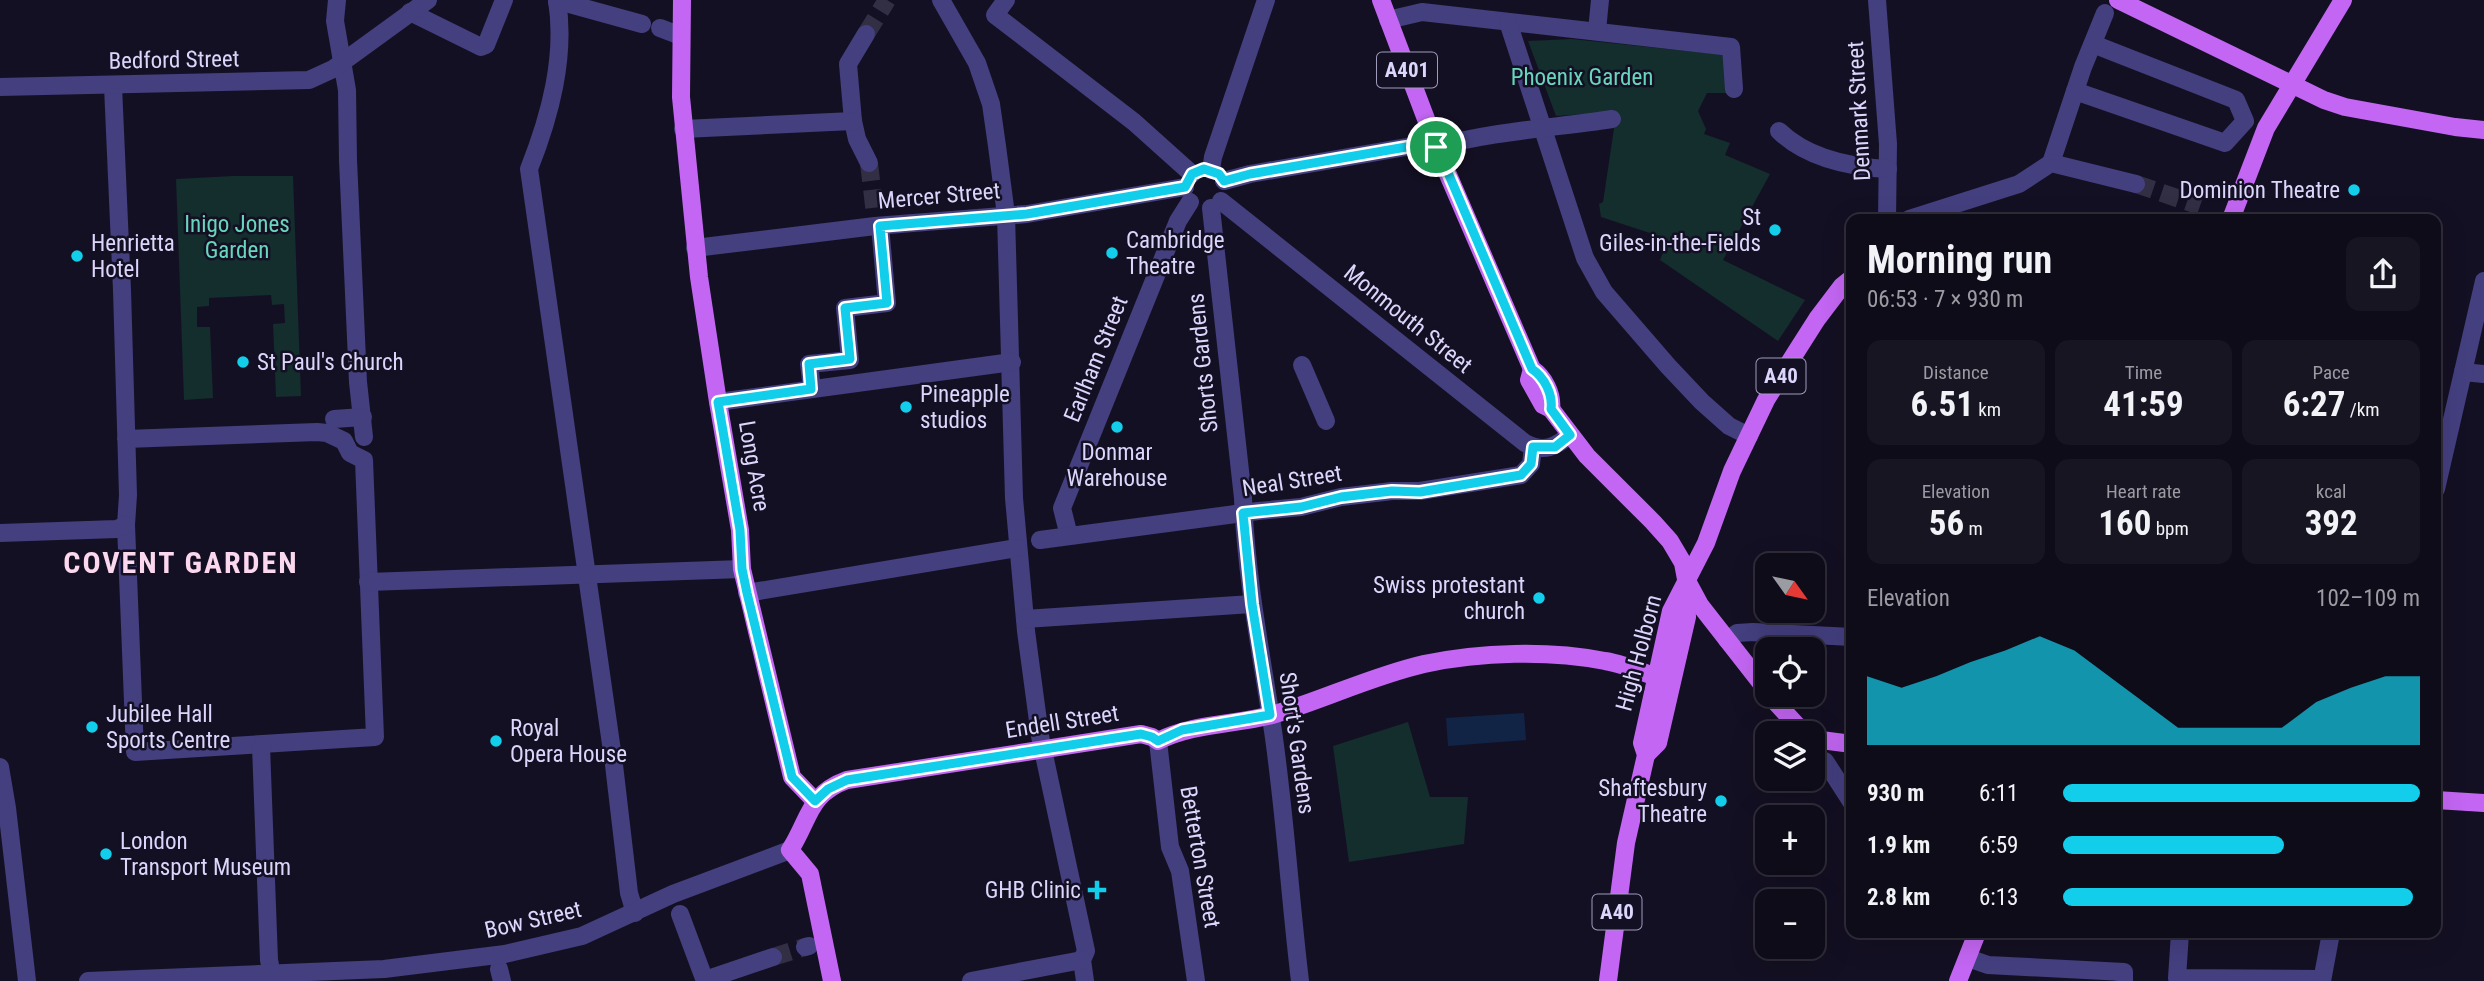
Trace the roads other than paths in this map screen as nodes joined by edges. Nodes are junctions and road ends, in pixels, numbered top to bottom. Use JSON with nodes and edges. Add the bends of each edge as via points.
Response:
{"nodes":[{"id":1,"x":428,"y":0,"type":"edge"},
{"id":2,"x":504,"y":0,"type":"edge"},
{"id":3,"x":682,"y":0,"type":"edge"},
{"id":4,"x":941,"y":0,"type":"edge"},
{"id":5,"x":1006,"y":0,"type":"edge"},
{"id":6,"x":1266,"y":0,"type":"edge"},
{"id":7,"x":1381,"y":0,"type":"edge"},
{"id":8,"x":1600,"y":0,"type":"edge"},
{"id":9,"x":1877,"y":0,"type":"edge"},
{"id":10,"x":2118,"y":0,"type":"edge"},
{"id":11,"x":2343,"y":0,"type":"edge"},
{"id":12,"x":557,"y":1,"type":"edge"},
{"id":13,"x":336,"y":2,"type":"edge"},
{"id":14,"x":410,"y":12,"type":"junction"},
{"id":15,"x":2105,"y":13,"type":"dead end"},
{"id":16,"x":1388,"y":20,"type":"junction"},
{"id":17,"x":1508,"y":22,"type":"junction"},
{"id":18,"x":642,"y":24,"type":"dead end"},
{"id":19,"x":660,"y":28,"type":"dead end"},
{"id":20,"x":1597,"y":31,"type":"junction"},
{"id":21,"x":866,"y":34,"type":"tunnel mouth"},
{"id":22,"x":681,"y":36,"type":"junction"},
{"id":23,"x":2093,"y":44,"type":"junction"},
{"id":24,"x":344,"y":62,"type":"junction"},
{"id":25,"x":2290,"y":85,"type":"junction"},
{"id":26,"x":113,"y":86,"type":"junction"},
{"id":27,"x":0,"y":87,"type":"edge"},
{"id":28,"x":1734,"y":89,"type":"dead end"},
{"id":29,"x":2075,"y":91,"type":"junction"},
{"id":30,"x":1612,"y":119,"type":"dead end"},
{"id":31,"x":853,"y":121,"type":"junction"},
{"id":32,"x":1543,"y":127,"type":"junction"},
{"id":33,"x":683,"y":129,"type":"junction"},
{"id":34,"x":1779,"y":131,"type":"dead end"},
{"id":35,"x":2484,"y":131,"type":"edge"},
{"id":36,"x":1435,"y":143,"type":"junction"},
{"id":37,"x":869,"y":163,"type":"tunnel mouth"},
{"id":38,"x":2051,"y":163,"type":"junction"},
{"id":39,"x":1888,"y":169,"type":"junction"},
{"id":40,"x":1217,"y":175,"type":"junction"},
{"id":41,"x":2136,"y":184,"type":"tunnel mouth"},
{"id":42,"x":1189,"y":188,"type":"junction"},
{"id":43,"x":1216,"y":205,"type":"junction"},
{"id":44,"x":1887,"y":214,"type":"edge"},
{"id":45,"x":1925,"y":214,"type":"edge"},
{"id":46,"x":2233,"y":214,"type":"edge"},
{"id":47,"x":1006,"y":215,"type":"junction"},
{"id":48,"x":877,"y":222,"type":"junction"},
{"id":49,"x":695,"y":248,"type":"junction"},
{"id":50,"x":2484,"y":281,"type":"edge"},
{"id":51,"x":1846,"y":282,"type":"edge"},
{"id":52,"x":850,"y":359,"type":"junction"},
{"id":53,"x":1012,"y":362,"type":"junction"},
{"id":54,"x":1302,"y":365,"type":"dead end"},
{"id":55,"x":2463,"y":372,"type":"junction"},
{"id":56,"x":2484,"y":374,"type":"edge"},
{"id":57,"x":854,"y":383,"type":"junction"},
{"id":58,"x":811,"y":389,"type":"junction"},
{"id":59,"x":718,"y":402,"type":"junction"},
{"id":60,"x":363,"y":417,"type":"junction"},
{"id":61,"x":334,"y":419,"type":"dead end"},
{"id":62,"x":1325,"y":421,"type":"dead end"},
{"id":63,"x":1570,"y":435,"type":"junction"},
{"id":64,"x":1749,"y":436,"type":"junction"},
{"id":65,"x":364,"y":437,"type":"dead end"},
{"id":66,"x":126,"y":439,"type":"junction"},
{"id":67,"x":1533,"y":447,"type":"junction"},
{"id":68,"x":2441,"y":467,"type":"edge"},
{"id":69,"x":1243,"y":513,"type":"junction"},
{"id":70,"x":126,"y":525,"type":"junction"},
{"id":71,"x":0,"y":533,"type":"edge"},
{"id":72,"x":1069,"y":536,"type":"junction"},
{"id":73,"x":1040,"y":540,"type":"dead end"},
{"id":74,"x":1017,"y":548,"type":"junction"},
{"id":75,"x":742,"y":569,"type":"junction"},
{"id":76,"x":587,"y":575,"type":"junction"},
{"id":77,"x":1686,"y":579,"type":"junction"},
{"id":78,"x":368,"y":582,"type":"junction"},
{"id":79,"x":747,"y":593,"type":"junction"},
{"id":80,"x":1252,"y":604,"type":"junction"},
{"id":81,"x":1024,"y":620,"type":"junction"},
{"id":82,"x":1846,"y":637,"type":"edge"},
{"id":83,"x":1727,"y":640,"type":"junction"},
{"id":84,"x":1755,"y":677,"type":"edge"},
{"id":85,"x":1667,"y":679,"type":"junction"},
{"id":86,"x":1780,"y":707,"type":"edge"},
{"id":87,"x":1270,"y":715,"type":"junction"},
{"id":88,"x":1793,"y":721,"type":"edge"},
{"id":89,"x":1825,"y":740,"type":"edge"},
{"id":90,"x":1158,"y":741,"type":"junction"},
{"id":91,"x":1846,"y":743,"type":"edge"},
{"id":92,"x":261,"y":746,"type":"junction"},
{"id":93,"x":1043,"y":750,"type":"junction"},
{"id":94,"x":1825,"y":761,"type":"dead end"},
{"id":95,"x":0,"y":767,"type":"edge"},
{"id":96,"x":1846,"y":794,"type":"edge"},
{"id":97,"x":2441,"y":800,"type":"edge"},
{"id":98,"x":815,"y":801,"type":"junction"},
{"id":99,"x":2484,"y":803,"type":"edge"},
{"id":100,"x":4,"y":809,"type":"edge"},
{"id":101,"x":790,"y":850,"type":"junction"},
{"id":102,"x":635,"y":913,"type":"junction"},
{"id":103,"x":680,"y":914,"type":"dead end"},
{"id":104,"x":1975,"y":938,"type":"edge"},
{"id":105,"x":2180,"y":938,"type":"edge"},
{"id":106,"x":2330,"y":938,"type":"edge"},
{"id":107,"x":773,"y":957,"type":"tunnel mouth"},
{"id":108,"x":1968,"y":958,"type":"junction"},
{"id":109,"x":1082,"y":960,"type":"junction"},
{"id":110,"x":272,"y":977,"type":"edge"},
{"id":111,"x":2124,"y":977,"type":"edge"},
{"id":112,"x":705,"y":980,"type":"edge"},
{"id":113,"x":2322,"y":980,"type":"edge"},
{"id":114,"x":27,"y":981,"type":"edge"},
{"id":115,"x":88,"y":981,"type":"edge"},
{"id":116,"x":832,"y":981,"type":"edge"},
{"id":117,"x":971,"y":981,"type":"edge"},
{"id":118,"x":1085,"y":981,"type":"edge"},
{"id":119,"x":1196,"y":981,"type":"edge"},
{"id":120,"x":1300,"y":981,"type":"edge"},
{"id":121,"x":1608,"y":981,"type":"edge"},
{"id":122,"x":1958,"y":981,"type":"edge"}],
"edges":[{"from":1,"to":14,"type":"street","name":"Bedford Street"},
{"from":2,"to":14,"type":"street","via":[[486,45],[481,47]]},
{"from":3,"to":22,"type":"main road","name":"Long Acre"},
{"from":4,"to":47,"type":"street","via":[[977,63],[991,104]]},
{"from":5,"to":42,"type":"street","via":[[995,15],[1134,122]]},
{"from":6,"to":40,"type":"street","via":[[1213,157]]},
{"from":7,"to":16,"type":"main road","number":"A401"},
{"from":8,"to":20,"type":"street"},
{"from":9,"to":39,"type":"street","name":"Denmark Street"},
{"from":10,"to":25,"type":"main road"},
{"from":11,"to":25,"type":"main road"},
{"from":12,"to":18,"type":"street"},
{"from":12,"to":76,"type":"street","via":[[558,62],[542,135],[529,169]]},
{"from":13,"to":24,"type":"street","via":[[335,21]]},
{"from":14,"to":24,"type":"street","name":"Bedford Street"},
{"from":15,"to":23,"type":"street"},
{"from":16,"to":17,"type":"street","via":[[1422,12]]},
{"from":16,"to":36,"type":"main road","number":"A401"},
{"from":17,"to":20,"type":"street"},
{"from":17,"to":32,"type":"street"},
{"from":19,"to":22,"type":"street"},
{"from":20,"to":28,"type":"street","via":[[1731,47]]},
{"from":21,"to":31,"type":"street","via":[[848,64]]},
{"from":22,"to":33,"type":"main road","name":"Long Acre"},
{"from":23,"to":29,"type":"street"},
{"from":23,"to":29,"type":"street","via":[[2236,100],[2245,121],[2225,143]]},
{"from":24,"to":26,"type":"street","name":"Bedford Street","via":[[309,80]]},
{"from":24,"to":60,"type":"street"},
{"from":25,"to":35,"type":"main road","via":[[2345,107]]},
{"from":25,"to":46,"type":"main road","via":[[2266,128]]},
{"from":26,"to":27,"type":"street","name":"Bedford Street"},
{"from":26,"to":66,"type":"street"},
{"from":29,"to":38,"type":"street"},
{"from":30,"to":32,"type":"street"},
{"from":31,"to":33,"type":"street"},
{"from":31,"to":37,"type":"street"},
{"from":32,"to":36,"type":"street"},
{"from":32,"to":64,"type":"street","via":[[1585,257],[1604,292],[1702,402],[1729,426]]},
{"from":33,"to":49,"type":"main road","name":"Long Acre"},
{"from":34,"to":39,"type":"street","via":[[1815,155],[1864,168]]},
{"from":36,"to":40,"type":"street","via":[[1250,174]]},
{"from":36,"to":63,"type":"main road","number":"A401","via":[[1532,369],[1539,374],[1552,398],[1551,409]]},
{"from":38,"to":41,"type":"street"},
{"from":38,"to":45,"type":"street","via":[[2019,184]]},
{"from":39,"to":44,"type":"street","name":"Denmark Street"},
{"from":40,"to":42,"type":"street","via":[[1204,169]]},
{"from":40,"to":43,"type":"street","via":[[1224,195]]},
{"from":42,"to":43,"type":"street","via":[[1203,209]]},
{"from":42,"to":47,"type":"street","name":"Mercer Street"},
{"from":42,"to":72,"type":"street","name":"Earlham Street","via":[[1062,508]]},
{"from":43,"to":67,"type":"street","name":"Monmouth Street"},
{"from":43,"to":69,"type":"street","name":"Shorts Gardens"},
{"from":47,"to":48,"type":"street","name":"Mercer Street"},
{"from":47,"to":53,"type":"street"},
{"from":48,"to":49,"type":"street","name":"Mercer Street"},
{"from":48,"to":52,"type":"street","via":[[887,303],[845,308]]},
{"from":49,"to":59,"type":"main road","name":"Long Acre"},
{"from":50,"to":55,"type":"street"},
{"from":51,"to":64,"type":"main road","number":"A40","via":[[1803,341]]},
{"from":52,"to":57,"type":"street"},
{"from":52,"to":58,"type":"street","via":[[809,364]]},
{"from":53,"to":57,"type":"street"},
{"from":53,"to":74,"type":"street"},
{"from":54,"to":62,"type":"street"},
{"from":55,"to":56,"type":"street"},
{"from":55,"to":68,"type":"street"},
{"from":57,"to":58,"type":"street"},
{"from":58,"to":59,"type":"street"},
{"from":59,"to":75,"type":"main road","name":"Long Acre","via":[[740,530]]},
{"from":60,"to":61,"type":"street"},
{"from":60,"to":65,"type":"street"},
{"from":63,"to":67,"type":"street","via":[[1555,447]]},
{"from":63,"to":77,"type":"main road","number":"A401","via":[[1664,534],[1677,551]]},
{"from":64,"to":77,"type":"main road","number":"A40","via":[[1706,544]]},
{"from":66,"to":70,"type":"street"},
{"from":66,"to":78,"type":"street","via":[[313,432],[344,440],[350,453],[364,460]]},
{"from":67,"to":69,"type":"street","name":"Neal Street","via":[[1531,464],[1521,475]]},
{"from":69,"to":72,"type":"street","name":"Neal Street"},
{"from":69,"to":80,"type":"street","name":"Short's Gardens"},
{"from":70,"to":71,"type":"street"},
{"from":70,"to":92,"type":"street","via":[[135,752]]},
{"from":72,"to":73,"type":"street","name":"Neal Street"},
{"from":74,"to":79,"type":"street"},
{"from":74,"to":81,"type":"street"},
{"from":75,"to":76,"type":"street"},
{"from":75,"to":79,"type":"main road","name":"Long Acre"},
{"from":76,"to":78,"type":"street"},
{"from":76,"to":102,"type":"street"},
{"from":77,"to":83,"type":"main road"},
{"from":77,"to":85,"type":"main road","name":"High Holborn","via":[[1687,617]]},
{"from":78,"to":92,"type":"street","via":[[375,737]]},
{"from":79,"to":98,"type":"main road","name":"Long Acre","via":[[792,777]]},
{"from":80,"to":81,"type":"street"},
{"from":80,"to":87,"type":"street","name":"Short's Gardens"},
{"from":81,"to":93,"type":"street"},
{"from":82,"to":83,"type":"street","via":[[1752,632],[1737,633]]},
{"from":83,"to":84,"type":"main road"},
{"from":85,"to":87,"type":"main road","name":"Endell Street","via":[[1583,658],[1523,654],[1463,658],[1423,664]]},
{"from":85,"to":121,"type":"main road","name":"High Holborn","number":"A40","via":[[1642,743],[1646,755],[1626,843]]},
{"from":86,"to":88,"type":"main road"},
{"from":87,"to":90,"type":"main road","name":"Endell Street","via":[[1182,730]]},
{"from":87,"to":120,"type":"street","name":"Short's Gardens"},
{"from":89,"to":91,"type":"main road"},
{"from":90,"to":93,"type":"main road","name":"Endell Street","via":[[1141,734]]},
{"from":90,"to":119,"type":"street","name":"Betterton Street","via":[[1170,847],[1180,871]]},
{"from":92,"to":110,"type":"street"},
{"from":93,"to":98,"type":"main road","name":"Endell Street","via":[[847,780]]},
{"from":93,"to":109,"type":"street","via":[[1086,951]]},
{"from":94,"to":96,"type":"street"},
{"from":95,"to":100,"type":"street"},
{"from":97,"to":99,"type":"main road"},
{"from":98,"to":101,"type":"main road","name":"Endell Street"},
{"from":100,"to":114,"type":"street"},
{"from":101,"to":102,"type":"street","name":"Bow Street"},
{"from":101,"to":116,"type":"main road","via":[[810,874]]},
{"from":102,"to":110,"type":"street","name":"Bow Street","via":[[582,936],[496,956]]},
{"from":103,"to":112,"type":"street"},
{"from":104,"to":108,"type":"main road"},
{"from":105,"to":113,"type":"street","via":[[2177,978]]},
{"from":106,"to":113,"type":"street"},
{"from":107,"to":112,"type":"street"},
{"from":108,"to":111,"type":"street","via":[[1988,965]]},
{"from":108,"to":122,"type":"main road"},
{"from":109,"to":117,"type":"street"},
{"from":109,"to":118,"type":"street"},
{"from":110,"to":115,"type":"street","name":"Bow Street"}]}
